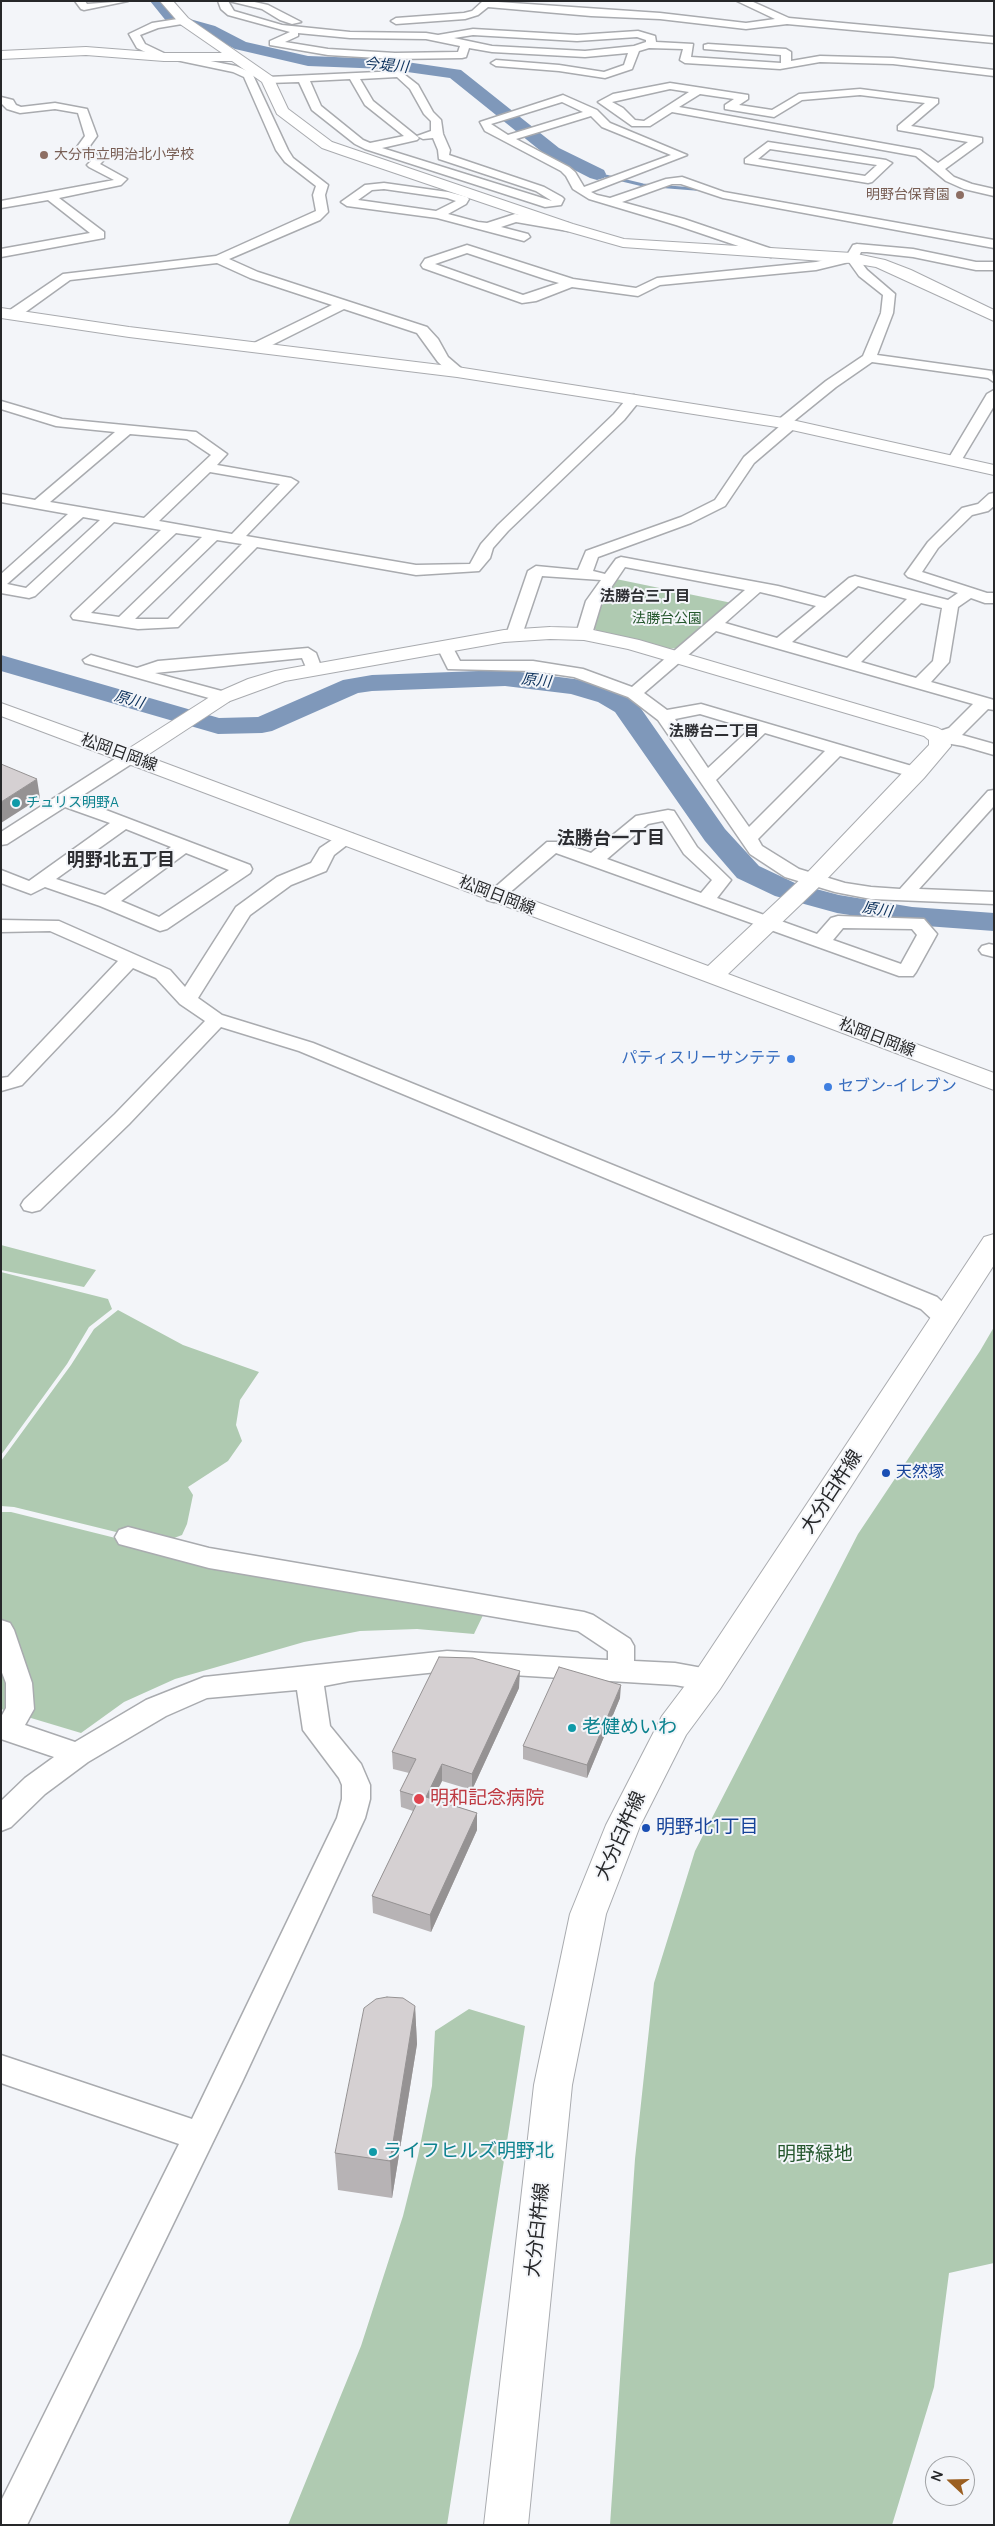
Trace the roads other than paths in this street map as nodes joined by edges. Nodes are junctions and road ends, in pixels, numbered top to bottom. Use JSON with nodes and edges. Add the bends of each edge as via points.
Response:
{"nodes":[{"id":1,"x":80,"y":1,"type":"edge"},
{"id":2,"x":123,"y":1,"type":"edge"},
{"id":3,"x":166,"y":1,"type":"edge"},
{"id":4,"x":223,"y":1,"type":"edge"},
{"id":5,"x":234,"y":1,"type":"edge"},
{"id":6,"x":742,"y":1,"type":"edge"},
{"id":7,"x":488,"y":2,"type":"edge"},
{"id":8,"x":592,"y":13,"type":"junction"},
{"id":9,"x":690,"y":19,"type":"junction"},
{"id":10,"x":184,"y":21,"type":"junction"},
{"id":11,"x":787,"y":21,"type":"junction"},
{"id":12,"x":388,"y":22,"type":"dead end"},
{"id":13,"x":342,"y":23,"type":"dead end"},
{"id":14,"x":302,"y":31,"type":"junction"},
{"id":15,"x":439,"y":38,"type":"junction"},
{"id":16,"x":994,"y":40,"type":"edge"},
{"id":17,"x":465,"y":45,"type":"junction"},
{"id":18,"x":649,"y":45,"type":"junction"},
{"id":19,"x":689,"y":46,"type":"junction"},
{"id":20,"x":492,"y":49,"type":"junction"},
{"id":21,"x":635,"y":49,"type":"junction"},
{"id":22,"x":1,"y":55,"type":"edge"},
{"id":23,"x":170,"y":57,"type":"junction"},
{"id":24,"x":234,"y":57,"type":"junction"},
{"id":25,"x":786,"y":65,"type":"junction"},
{"id":26,"x":994,"y":73,"type":"edge"},
{"id":27,"x":353,"y":76,"type":"junction"},
{"id":28,"x":268,"y":80,"type":"junction"},
{"id":29,"x":304,"y":80,"type":"junction"},
{"id":30,"x":699,"y":90,"type":"junction"},
{"id":31,"x":1,"y":100,"type":"edge"},
{"id":32,"x":671,"y":109,"type":"junction"},
{"id":33,"x":593,"y":112,"type":"junction"},
{"id":34,"x":437,"y":134,"type":"junction"},
{"id":35,"x":413,"y":138,"type":"junction"},
{"id":36,"x":508,"y":138,"type":"junction"},
{"id":37,"x":369,"y":147,"type":"junction"},
{"id":38,"x":902,"y":149,"type":"junction"},
{"id":39,"x":346,"y":152,"type":"junction"},
{"id":40,"x":886,"y":163,"type":"junction"},
{"id":41,"x":938,"y":168,"type":"junction"},
{"id":42,"x":583,"y":191,"type":"junction"},
{"id":43,"x":994,"y":193,"type":"edge"},
{"id":44,"x":50,"y":196,"type":"junction"},
{"id":45,"x":610,"y":202,"type":"junction"},
{"id":46,"x":1,"y":205,"type":"edge"},
{"id":47,"x":438,"y":215,"type":"junction"},
{"id":48,"x":488,"y":227,"type":"junction"},
{"id":49,"x":568,"y":227,"type":"junction"},
{"id":50,"x":524,"y":237,"type":"dead end"},
{"id":51,"x":994,"y":244,"type":"edge"},
{"id":52,"x":1,"y":253,"type":"edge"},
{"id":53,"x":770,"y":253,"type":"junction"},
{"id":54,"x":852,"y":258,"type":"junction"},
{"id":55,"x":219,"y":259,"type":"junction"},
{"id":56,"x":994,"y":266,"type":"edge"},
{"id":57,"x":571,"y":283,"type":"junction"},
{"id":58,"x":343,"y":304,"type":"junction"},
{"id":59,"x":8,"y":313,"type":"edge"},
{"id":60,"x":994,"y":316,"type":"edge"},
{"id":61,"x":256,"y":347,"type":"junction"},
{"id":62,"x":869,"y":358,"type":"junction"},
{"id":63,"x":457,"y":372,"type":"junction"},
{"id":64,"x":994,"y":378,"type":"edge"},
{"id":65,"x":994,"y":394,"type":"edge"},
{"id":66,"x":634,"y":399,"type":"junction"},
{"id":67,"x":1,"y":405,"type":"edge"},
{"id":68,"x":787,"y":424,"type":"junction"},
{"id":69,"x":126,"y":430,"type":"junction"},
{"id":70,"x":954,"y":461,"type":"junction"},
{"id":71,"x":206,"y":468,"type":"junction"},
{"id":72,"x":994,"y":470,"type":"edge"},
{"id":73,"x":994,"y":497,"type":"edge"},
{"id":74,"x":1,"y":498,"type":"edge"},
{"id":75,"x":38,"y":505,"type":"junction"},
{"id":76,"x":79,"y":512,"type":"junction"},
{"id":77,"x":111,"y":517,"type":"junction"},
{"id":78,"x":147,"y":524,"type":"junction"},
{"id":79,"x":172,"y":528,"type":"junction"},
{"id":80,"x":212,"y":535,"type":"junction"},
{"id":81,"x":235,"y":539,"type":"junction"},
{"id":82,"x":254,"y":542,"type":"junction"},
{"id":83,"x":584,"y":575,"type":"junction"},
{"id":84,"x":611,"y":577,"type":"junction"},
{"id":85,"x":1,"y":582,"type":"edge"},
{"id":86,"x":1,"y":588,"type":"edge"},
{"id":87,"x":757,"y":588,"type":"junction"},
{"id":88,"x":970,"y":592,"type":"junction"},
{"id":89,"x":918,"y":597,"type":"junction"},
{"id":90,"x":994,"y":598,"type":"edge"},
{"id":91,"x":828,"y":604,"type":"junction"},
{"id":92,"x":950,"y":606,"type":"junction"},
{"id":93,"x":123,"y":622,"type":"junction"},
{"id":94,"x":713,"y":625,"type":"junction"},
{"id":95,"x":584,"y":634,"type":"junction"},
{"id":96,"x":514,"y":635,"type":"junction"},
{"id":97,"x":780,"y":644,"type":"junction"},
{"id":98,"x":444,"y":647,"type":"junction"},
{"id":99,"x":676,"y":657,"type":"junction"},
{"id":100,"x":91,"y":660,"type":"dead end"},
{"id":101,"x":850,"y":664,"type":"junction"},
{"id":102,"x":314,"y":669,"type":"junction"},
{"id":103,"x":138,"y":673,"type":"junction"},
{"id":104,"x":919,"y":684,"type":"junction"},
{"id":105,"x":634,"y":693,"type":"junction"},
{"id":106,"x":223,"y":697,"type":"junction"},
{"id":107,"x":989,"y":703,"type":"edge"},
{"id":108,"x":1,"y":709,"type":"edge"},
{"id":109,"x":664,"y":716,"type":"junction"},
{"id":110,"x":762,"y":727,"type":"junction"},
{"id":111,"x":940,"y":737,"type":"junction"},
{"id":112,"x":836,"y":749,"type":"junction"},
{"id":113,"x":994,"y":750,"type":"edge"},
{"id":114,"x":130,"y":757,"type":"junction"},
{"id":115,"x":916,"y":773,"type":"junction"},
{"id":116,"x":707,"y":779,"type":"junction"},
{"id":117,"x":994,"y":795,"type":"edge"},
{"id":118,"x":63,"y":800,"type":"junction"},
{"id":119,"x":124,"y":822,"type":"junction"},
{"id":120,"x":347,"y":838,"type":"junction"},
{"id":121,"x":748,"y":839,"type":"junction"},
{"id":122,"x":1,"y":840,"type":"edge"},
{"id":123,"x":184,"y":846,"type":"junction"},
{"id":124,"x":593,"y":861,"type":"junction"},
{"id":125,"x":1,"y":876,"type":"edge"},
{"id":126,"x":42,"y":880,"type":"junction"},
{"id":127,"x":810,"y":883,"type":"junction"},
{"id":128,"x":905,"y":894,"type":"junction"},
{"id":129,"x":494,"y":896,"type":"junction"},
{"id":130,"x":994,"y":898,"type":"edge"},
{"id":131,"x":704,"y":900,"type":"junction"},
{"id":132,"x":106,"y":902,"type":"junction"},
{"id":133,"x":767,"y":922,"type":"junction"},
{"id":134,"x":1,"y":926,"type":"edge"},
{"id":135,"x":821,"y":942,"type":"junction"},
{"id":136,"x":131,"y":959,"type":"junction"},
{"id":137,"x":712,"y":976,"type":"junction"},
{"id":138,"x":187,"y":1000,"type":"junction"},
{"id":139,"x":217,"y":1020,"type":"junction"},
{"id":140,"x":994,"y":1082,"type":"edge"},
{"id":141,"x":1,"y":1085,"type":"edge"},
{"id":142,"x":32,"y":1205,"type":"dead end"},
{"id":143,"x":994,"y":1243,"type":"edge"},
{"id":144,"x":946,"y":1319,"type":"junction"},
{"id":145,"x":128,"y":1537,"type":"dead end"},
{"id":146,"x":1,"y":1630,"type":"edge"},
{"id":147,"x":621,"y":1672,"type":"junction"},
{"id":148,"x":309,"y":1678,"type":"junction"},
{"id":149,"x":708,"y":1680,"type":"junction"},
{"id":150,"x":5,"y":1729,"type":"edge"},
{"id":151,"x":78,"y":1754,"type":"junction"},
{"id":152,"x":1,"y":1819,"type":"edge"},
{"id":153,"x":1,"y":2069,"type":"edge"},
{"id":154,"x":199,"y":2136,"type":"junction"},
{"id":155,"x":8,"y":2525,"type":"edge"},
{"id":156,"x":506,"y":2525,"type":"edge"}],
"edges":[{"from":1,"to":2,"type":"street","via":[[84,7]]},
{"from":3,"to":10,"type":"street"},
{"from":4,"to":14,"type":"street","via":[[226,9],[244,18]]},
{"from":5,"to":13,"type":"street","via":[[265,7],[296,22]]},
{"from":6,"to":11,"type":"street"},
{"from":7,"to":8,"type":"street"},
{"from":7,"to":12,"type":"street","via":[[465,16]]},
{"from":8,"to":9,"type":"street"},
{"from":8,"to":9,"type":"street","via":[[583,23],[678,25]]},
{"from":9,"to":11,"type":"street","via":[[746,26]]},
{"from":10,"to":23,"type":"street","via":[[134,34],[141,46]]},
{"from":10,"to":24,"type":"street"},
{"from":11,"to":16,"type":"street"},
{"from":14,"to":15,"type":"street"},
{"from":14,"to":17,"type":"street","via":[[274,43],[328,52],[395,56],[462,55]]},
{"from":15,"to":17,"type":"street"},
{"from":15,"to":18,"type":"street","via":[[463,32],[577,38],[638,34],[651,38]]},
{"from":17,"to":20,"type":"street"},
{"from":18,"to":19,"type":"street"},
{"from":18,"to":21,"type":"street"},
{"from":19,"to":25,"type":"street","via":[[786,52]]},
{"from":19,"to":25,"type":"street","via":[[685,60]]},
{"from":20,"to":21,"type":"street","via":[[585,54]]},
{"from":20,"to":21,"type":"street","via":[[488,63],[605,75],[628,67]]},
{"from":22,"to":23,"type":"street","via":[[86,51]]},
{"from":23,"to":24,"type":"street"},
{"from":23,"to":55,"type":"street","via":[[236,69],[248,75],[282,150],[289,160],[322,185],[319,195],[322,212],[316,217]]},
{"from":24,"to":28,"type":"street"},
{"from":25,"to":26,"type":"street","via":[[820,59],[893,61]]},
{"from":27,"to":29,"type":"street"},
{"from":27,"to":34,"type":"street","via":[[400,74],[436,120]]},
{"from":27,"to":35,"type":"street","via":[[369,103]]},
{"from":28,"to":29,"type":"street"},
{"from":28,"to":39,"type":"street","via":[[282,111],[327,145]]},
{"from":29,"to":37,"type":"street","via":[[316,108]]},
{"from":30,"to":32,"type":"street"},
{"from":30,"to":32,"type":"street","via":[[668,86],[612,97],[603,102],[638,124],[650,123]]},
{"from":30,"to":41,"type":"street","via":[[744,96],[729,107],[774,114],[799,97],[808,96],[860,92],[934,101],[902,128],[978,140]]},
{"from":31,"to":44,"type":"street","via":[[20,110],[55,106],[83,111],[90,136],[83,147],[97,161],[93,165],[121,179]]},
{"from":32,"to":38,"type":"street"},
{"from":33,"to":36,"type":"street"},
{"from":33,"to":36,"type":"street","via":[[560,98],[484,122],[489,129]]},
{"from":33,"to":42,"type":"street","via":[[606,125],[681,155]]},
{"from":34,"to":35,"type":"street"},
{"from":34,"to":37,"type":"street","via":[[444,150],[443,157],[540,189],[558,199],[557,203],[550,206]]},
{"from":35,"to":37,"type":"street"},
{"from":36,"to":42,"type":"street","via":[[565,169]]},
{"from":37,"to":39,"type":"street"},
{"from":38,"to":40,"type":"street"},
{"from":38,"to":41,"type":"street","via":[[920,153]]},
{"from":39,"to":49,"type":"street"},
{"from":40,"to":40,"type":"street","via":[[868,180],[750,161],[768,145]]},
{"from":41,"to":43,"type":"street","via":[[950,179]]},
{"from":42,"to":45,"type":"street"},
{"from":44,"to":46,"type":"street"},
{"from":44,"to":52,"type":"street","via":[[100,235]]},
{"from":45,"to":51,"type":"street","via":[[670,180],[682,180],[723,195]]},
{"from":45,"to":53,"type":"street"},
{"from":47,"to":47,"type":"street","via":[[401,210],[347,202],[369,187],[384,186],[463,199]]},
{"from":47,"to":48,"type":"street"},
{"from":48,"to":49,"type":"street","via":[[515,218]]},
{"from":48,"to":50,"type":"street"},
{"from":49,"to":53,"type":"street","via":[[623,243]]},
{"from":53,"to":54,"type":"street"},
{"from":54,"to":56,"type":"street","via":[[857,248],[867,248],[913,253],[976,266]]},
{"from":54,"to":57,"type":"street","via":[[816,266],[657,282],[638,292]]},
{"from":54,"to":60,"type":"street","via":[[906,272]]},
{"from":54,"to":62,"type":"street","via":[[863,273],[885,289],[890,299],[888,314]]},
{"from":55,"to":58,"type":"street","via":[[254,275]]},
{"from":55,"to":59,"type":"street","via":[[67,278]]},
{"from":57,"to":57,"type":"street","via":[[522,299],[427,264],[467,249]]},
{"from":58,"to":61,"type":"street"},
{"from":58,"to":63,"type":"street","via":[[422,330]]},
{"from":59,"to":61,"type":"street"},
{"from":61,"to":63,"type":"street"},
{"from":62,"to":64,"type":"street","via":[[992,375]]},
{"from":62,"to":68,"type":"street","via":[[830,384]]},
{"from":63,"to":66,"type":"street"},
{"from":65,"to":70,"type":"street"},
{"from":66,"to":68,"type":"street"},
{"from":66,"to":82,"type":"street","via":[[620,417],[503,528],[486,547],[474,568],[416,570]]},
{"from":67,"to":69,"type":"street","via":[[62,423]]},
{"from":68,"to":70,"type":"street"},
{"from":68,"to":83,"type":"street","via":[[749,460],[720,503],[686,520],[591,554]]},
{"from":69,"to":71,"type":"street","via":[[191,435],[220,454]]},
{"from":69,"to":75,"type":"street"},
{"from":70,"to":72,"type":"street"},
{"from":71,"to":78,"type":"street"},
{"from":71,"to":81,"type":"street","via":[[291,482]]},
{"from":73,"to":88,"type":"street","via":[[984,508],[967,511],[933,545],[913,574]]},
{"from":74,"to":75,"type":"street"},
{"from":75,"to":76,"type":"street"},
{"from":76,"to":77,"type":"street"},
{"from":76,"to":85,"type":"street"},
{"from":77,"to":78,"type":"street"},
{"from":77,"to":86,"type":"street","via":[[29,593]]},
{"from":78,"to":79,"type":"street"},
{"from":79,"to":80,"type":"street"},
{"from":79,"to":93,"type":"street","via":[[79,616]]},
{"from":80,"to":81,"type":"street"},
{"from":80,"to":93,"type":"street"},
{"from":81,"to":82,"type":"street"},
{"from":82,"to":93,"type":"street","via":[[172,624]]},
{"from":83,"to":84,"type":"street"},
{"from":83,"to":96,"type":"street","via":[[536,571]]},
{"from":84,"to":87,"type":"street","via":[[621,562]]},
{"from":84,"to":95,"type":"street","via":[[594,601]]},
{"from":87,"to":91,"type":"street"},
{"from":87,"to":94,"type":"street"},
{"from":88,"to":90,"type":"street"},
{"from":88,"to":92,"type":"street"},
{"from":89,"to":91,"type":"street","via":[[855,581]]},
{"from":89,"to":92,"type":"street"},
{"from":89,"to":101,"type":"street"},
{"from":91,"to":97,"type":"street"},
{"from":92,"to":104,"type":"street","via":[[941,662]]},
{"from":94,"to":97,"type":"street"},
{"from":94,"to":99,"type":"street"},
{"from":95,"to":96,"type":"street"},
{"from":95,"to":99,"type":"street"},
{"from":96,"to":98,"type":"street"},
{"from":97,"to":101,"type":"street"},
{"from":98,"to":102,"type":"street"},
{"from":98,"to":105,"type":"street","via":[[454,666],[533,666],[577,673]]},
{"from":99,"to":105,"type":"street"},
{"from":99,"to":111,"type":"street"},
{"from":100,"to":103,"type":"street"},
{"from":101,"to":104,"type":"street"},
{"from":102,"to":103,"type":"street","via":[[308,653],[158,666]]},
{"from":102,"to":106,"type":"street","via":[[255,683]]},
{"from":103,"to":106,"type":"street"},
{"from":104,"to":107,"type":"street"},
{"from":105,"to":109,"type":"street"},
{"from":106,"to":114,"type":"street"},
{"from":107,"to":111,"type":"street","via":[[955,732]]},
{"from":108,"to":114,"type":"street","name":"松岡日岡線"},
{"from":109,"to":110,"type":"street","via":[[701,709]]},
{"from":109,"to":116,"type":"street"},
{"from":110,"to":112,"type":"street"},
{"from":110,"to":116,"type":"street"},
{"from":111,"to":113,"type":"street"},
{"from":111,"to":115,"type":"street","via":[[940,746]]},
{"from":112,"to":115,"type":"street"},
{"from":112,"to":121,"type":"street"},
{"from":114,"to":118,"type":"street"},
{"from":114,"to":120,"type":"street","name":"松岡日岡線"},
{"from":115,"to":127,"type":"street"},
{"from":116,"to":121,"type":"street"},
{"from":117,"to":128,"type":"street"},
{"from":118,"to":119,"type":"street"},
{"from":118,"to":122,"type":"street"},
{"from":119,"to":123,"type":"street"},
{"from":119,"to":126,"type":"street"},
{"from":120,"to":129,"type":"street","name":"松岡日岡線"},
{"from":120,"to":138,"type":"street","via":[[326,852],[319,867],[284,881],[243,911]]},
{"from":121,"to":127,"type":"street","via":[[756,850],[776,865]]},
{"from":123,"to":132,"type":"street"},
{"from":123,"to":132,"type":"street","via":[[243,869],[160,925]]},
{"from":124,"to":129,"type":"street","via":[[553,846]]},
{"from":124,"to":131,"type":"street"},
{"from":124,"to":131,"type":"street","via":[[642,820],[668,815],[690,850],[722,880]]},
{"from":125,"to":126,"type":"street","via":[[31,888]]},
{"from":126,"to":132,"type":"street"},
{"from":127,"to":128,"type":"street"},
{"from":127,"to":133,"type":"street"},
{"from":128,"to":130,"type":"street"},
{"from":129,"to":137,"type":"street","name":"松岡日岡線"},
{"from":131,"to":133,"type":"street"},
{"from":133,"to":135,"type":"street"},
{"from":133,"to":137,"type":"street"},
{"from":134,"to":136,"type":"street","via":[[52,925]]},
{"from":135,"to":135,"type":"street","via":[[906,972],[927,934],[916,923],[838,922]]},
{"from":136,"to":138,"type":"street","via":[[163,974]]},
{"from":136,"to":141,"type":"street","via":[[15,1081]]},
{"from":137,"to":140,"type":"street","name":"松岡日岡線"},
{"from":138,"to":139,"type":"street"},
{"from":139,"to":142,"type":"street","via":[[122,1119]]},
{"from":139,"to":144,"type":"street","via":[[306,1047],[929,1303]]},
{"from":143,"to":144,"type":"street","name":"大分臼杵線"},
{"from":144,"to":149,"type":"street","name":"大分臼杵線"},
{"from":145,"to":147,"type":"street","via":[[209,1558],[584,1622],[621,1646]]},
{"from":146,"to":150,"type":"street","via":[[19,1682],[20,1709]]},
{"from":147,"to":148,"type":"street","via":[[447,1661],[350,1670]]},
{"from":147,"to":149,"type":"street","via":[[675,1674]]},
{"from":148,"to":151,"type":"street","via":[[204,1688],[156,1708]]},
{"from":148,"to":154,"type":"street","via":[[317,1730],[350,1772],[356,1785],[356,1799],[351,1818],[328,1868]]},
{"from":149,"to":156,"type":"street","name":"大分臼杵線","via":[[674,1726],[623,1825],[588,1914],[554,2085]]},
{"from":150,"to":151,"type":"street"},
{"from":151,"to":152,"type":"street","via":[[35,1786]]},
{"from":153,"to":154,"type":"street"},
{"from":154,"to":155,"type":"street"}]}
